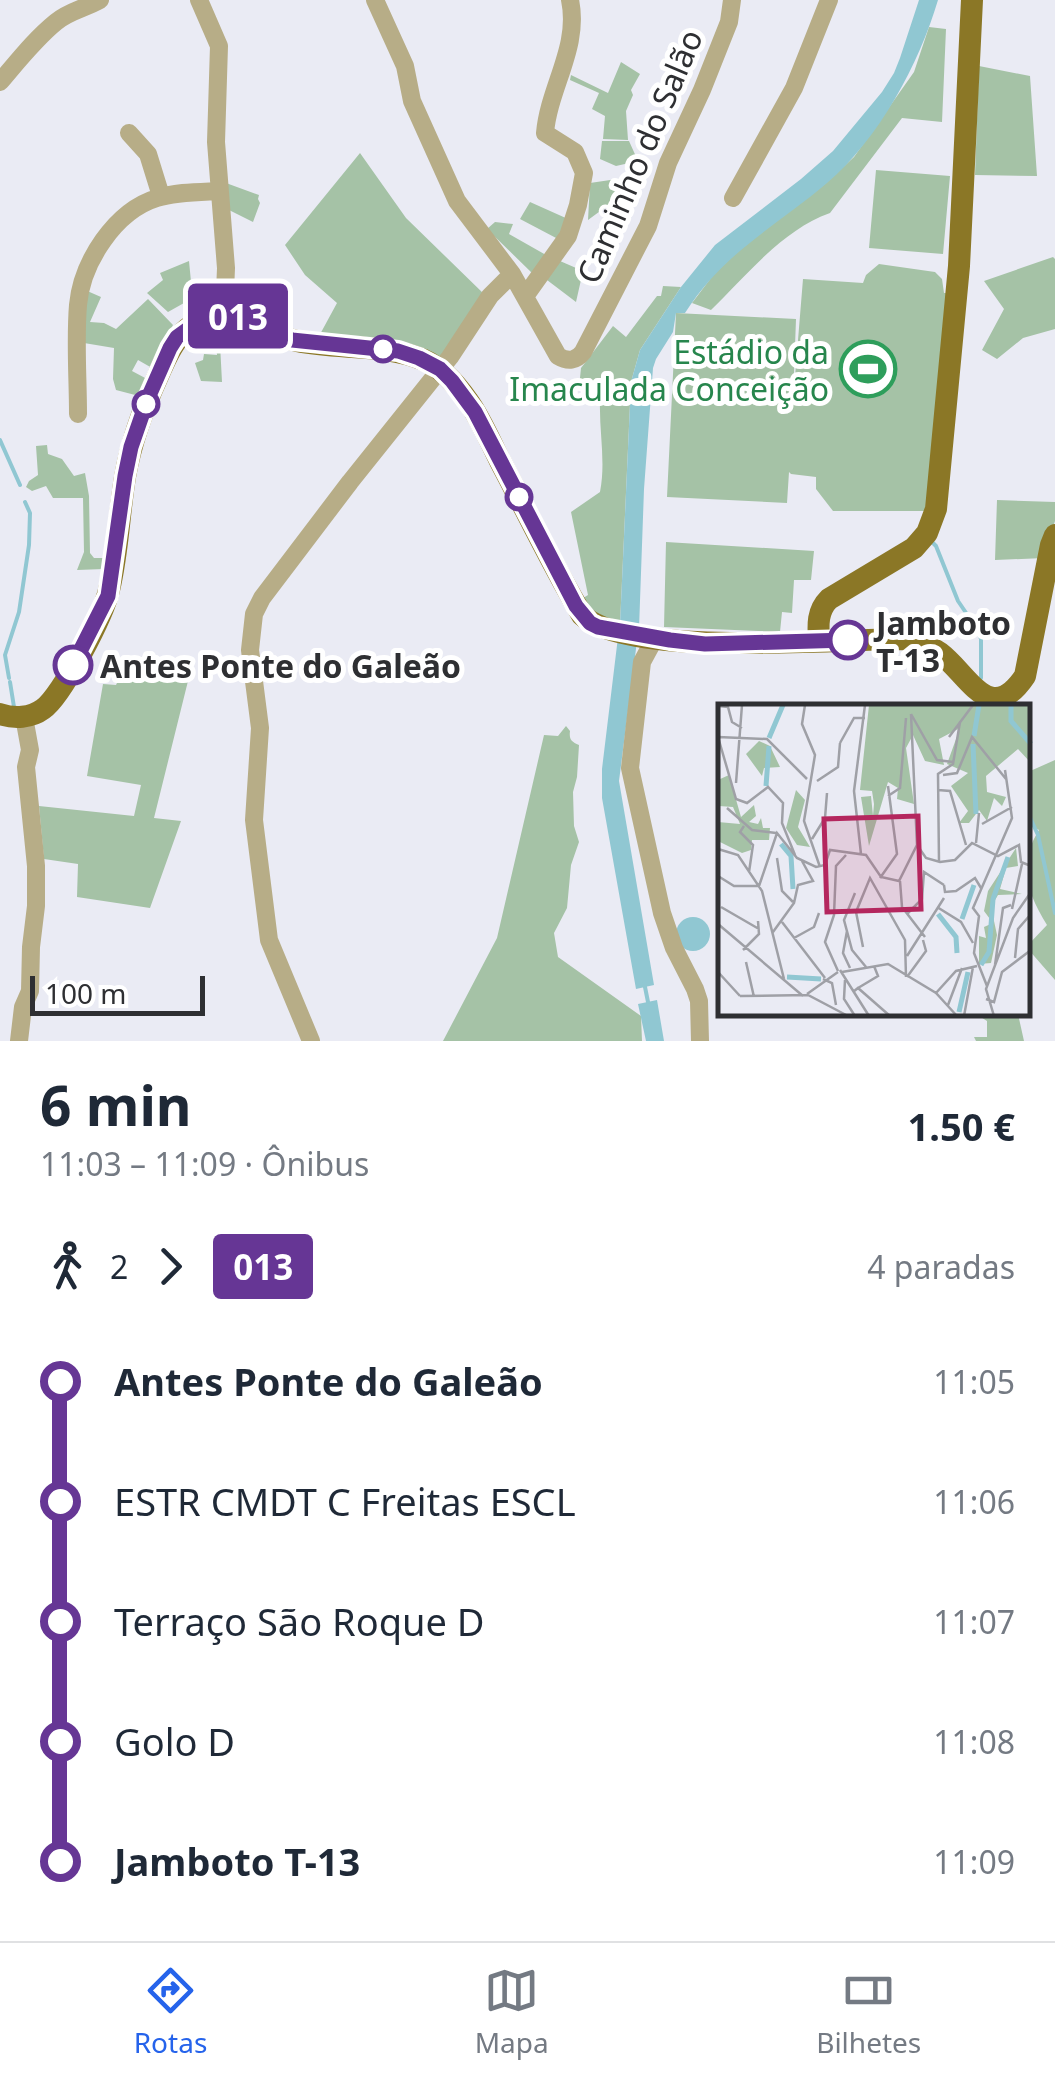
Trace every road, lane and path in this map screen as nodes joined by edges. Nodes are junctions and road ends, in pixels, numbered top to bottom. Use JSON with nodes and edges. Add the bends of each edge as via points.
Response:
{"nodes":[{"id":1,"x":100,"y":0,"type":"edge"},
{"id":2,"x":200,"y":0,"type":"edge"},
{"id":3,"x":375,"y":0,"type":"edge"},
{"id":4,"x":570,"y":0,"type":"edge"},
{"id":5,"x":732,"y":0,"type":"edge"},
{"id":6,"x":829,"y":0,"type":"edge"},
{"id":7,"x":972,"y":0,"type":"edge"},
{"id":8,"x":0,"y":82,"type":"edge"},
{"id":9,"x":129,"y":133,"type":"dead end"},
{"id":10,"x":219,"y":191,"type":"junction"},
{"id":11,"x":161,"y":196,"type":"junction"},
{"id":12,"x":733,"y":198,"type":"dead end"},
{"id":13,"x":512,"y":274,"type":"junction"},
{"id":14,"x":526,"y":295,"type":"junction"},
{"id":15,"x":224,"y":316,"type":"junction"},
{"id":16,"x":440,"y":369,"type":"junction"},
{"id":17,"x":78,"y":414,"type":"dead end"},
{"id":18,"x":1055,"y":536,"type":"edge"},
{"id":19,"x":646,"y":637,"type":"junction"},
{"id":20,"x":818,"y":641,"type":"junction"},
{"id":21,"x":11,"y":716,"type":"edge"},
{"id":22,"x":20,"y":1041,"type":"edge"},
{"id":23,"x":311,"y":1041,"type":"edge"},
{"id":24,"x":700,"y":1041,"type":"edge"}],
"edges":[{"from":1,"to":8,"type":"street","via":[[56,22]]},
{"from":2,"to":10,"type":"street","via":[[219,46]]},
{"from":3,"to":13,"type":"street","via":[[457,202]]},
{"from":4,"to":14,"type":"street","via":[[570,46],[545,132],[575,152],[584,172],[568,236]]},
{"from":5,"to":14,"type":"street","name":"Caminho do Salão","via":[[648,226],[579,357],[558,356]]},
{"from":6,"to":12,"type":"street","via":[[794,88]]},
{"from":7,"to":20,"type":"main road","via":[[957,288],[935,513],[914,548],[823,606]]},
{"from":9,"to":11,"type":"street","via":[[148,154]]},
{"from":10,"to":11,"type":"street"},
{"from":10,"to":15,"type":"street"},
{"from":11,"to":17,"type":"street","via":[[119,221],[88,270],[78,304]]},
{"from":13,"to":14,"type":"street"},
{"from":13,"to":16,"type":"street"},
{"from":15,"to":16,"type":"main road","via":[[253,320],[292,340],[398,351]]},
{"from":15,"to":21,"type":"main road","via":[[195,324],[170,348],[131,447],[103,609],[54,698],[43,709]]},
{"from":16,"to":19,"type":"main road","via":[[475,412],[576,606],[598,627]]},
{"from":16,"to":23,"type":"street","via":[[254,614],[250,650],[260,728],[254,820],[266,921]]},
{"from":18,"to":20,"type":"main road","via":[[1026,676],[1011,694],[986,696],[942,655],[903,638]]},
{"from":19,"to":20,"type":"main road","via":[[705,644]]},
{"from":19,"to":24,"type":"street","via":[[630,768],[662,914],[699,1001]]},
{"from":21,"to":22,"type":"street","via":[[30,750],[36,866],[30,992]]}]}
